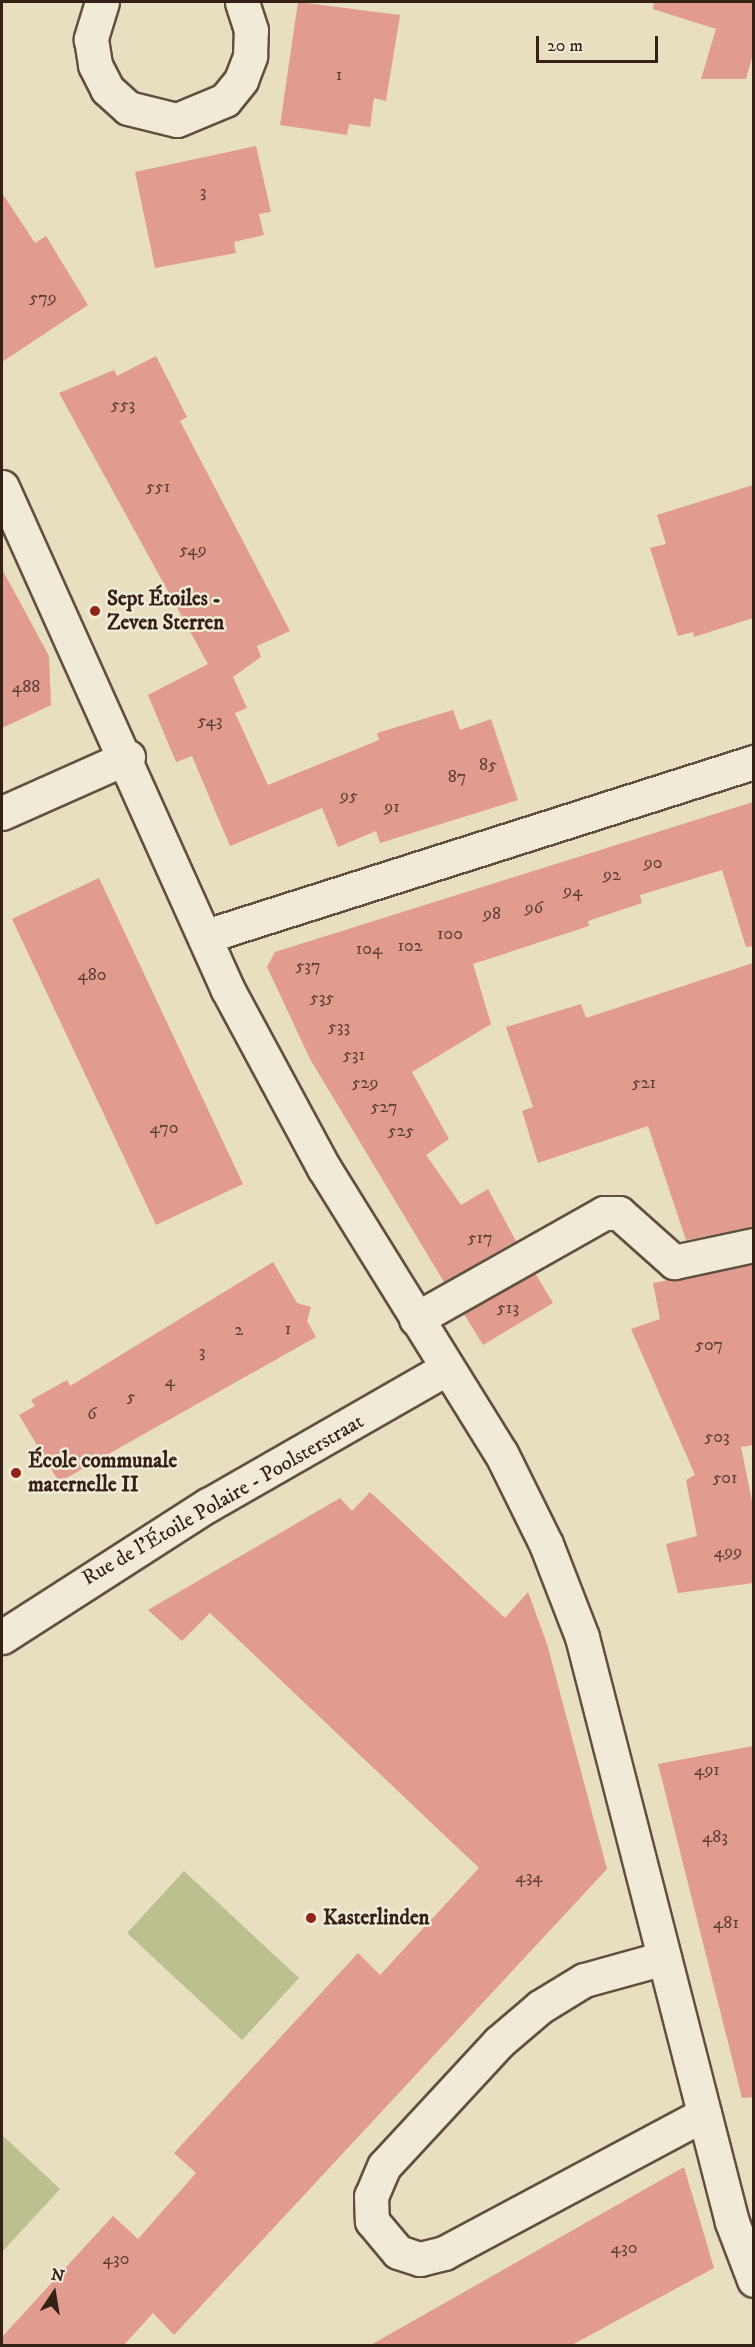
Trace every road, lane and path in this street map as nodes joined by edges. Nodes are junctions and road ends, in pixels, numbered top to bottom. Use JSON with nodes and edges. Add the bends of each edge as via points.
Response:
{"nodes":[{"id":1,"x":102,"y":2,"type":"edge"},
{"id":2,"x":242,"y":2,"type":"edge"},
{"id":3,"x":2,"y":487,"type":"edge"},
{"id":4,"x":128,"y":757,"type":"junction"},
{"id":5,"x":753,"y":762,"type":"edge"},
{"id":6,"x":2,"y":813,"type":"edge"},
{"id":7,"x":206,"y":936,"type":"junction"},
{"id":8,"x":753,"y":1245,"type":"edge"},
{"id":9,"x":416,"y":1319,"type":"junction"},
{"id":10,"x":447,"y":1368,"type":"junction"},
{"id":11,"x":2,"y":1637,"type":"edge"},
{"id":12,"x":664,"y":1958,"type":"junction"},
{"id":13,"x":704,"y":2114,"type":"junction"},
{"id":14,"x":753,"y":2280,"type":"edge"}],
"edges":[{"from":1,"to":2,"type":"street","via":[[91,39],[95,65],[107,89],[128,108],[177,120],[225,100],[241,80],[250,56],[251,30]]},
{"from":3,"to":4,"type":"street"},
{"from":4,"to":6,"type":"street"},
{"from":4,"to":7,"type":"street"},
{"from":5,"to":7,"type":"street"},
{"from":7,"to":9,"type":"street","via":[[228,990],[324,1168]]},
{"from":8,"to":9,"type":"street","via":[[674,1262],[619,1213],[604,1213]]},
{"from":9,"to":10,"type":"street"},
{"from":10,"to":11,"type":"street","name":"Rue de l'Étoile Polaire - Poolsterstraat","via":[[198,1511]]},
{"from":10,"to":12,"type":"street","via":[[506,1463],[546,1544],[582,1637]]},
{"from":12,"to":13,"type":"street"},
{"from":12,"to":13,"type":"street","via":[[584,1980],[540,2007],[499,2042],[384,2166],[371,2196],[372,2220],[398,2252],[420,2259],[444,2253]]},
{"from":13,"to":14,"type":"street","via":[[732,2222]]}]}
